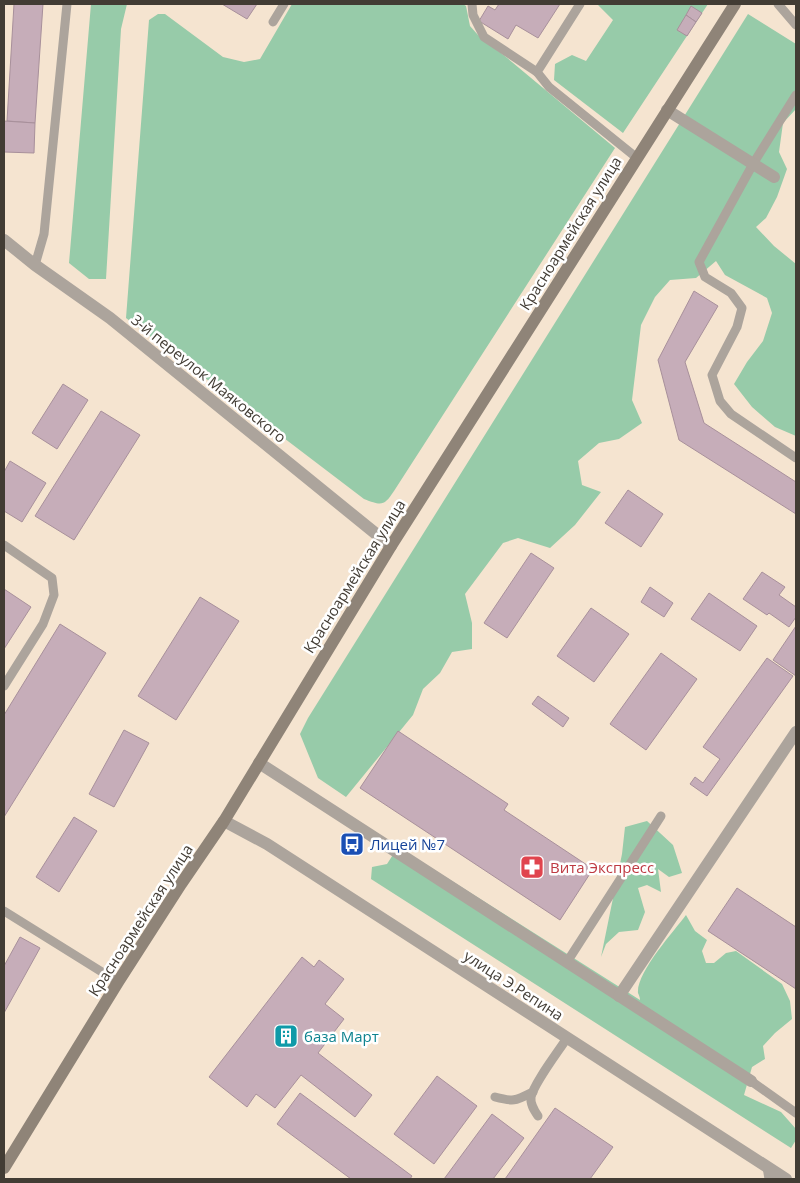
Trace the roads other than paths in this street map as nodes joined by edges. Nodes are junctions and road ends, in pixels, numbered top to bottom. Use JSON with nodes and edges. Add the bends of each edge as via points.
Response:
{"nodes":[{"id":1,"x":67,"y":4,"type":"edge"},
{"id":2,"x":284,"y":4,"type":"edge"},
{"id":3,"x":472,"y":4,"type":"edge"},
{"id":4,"x":580,"y":4,"type":"edge"},
{"id":5,"x":735,"y":4,"type":"edge"},
{"id":6,"x":778,"y":4,"type":"edge"},
{"id":7,"x":273,"y":22,"type":"dead end"},
{"id":8,"x":796,"y":25,"type":"edge"},
{"id":9,"x":538,"y":72,"type":"junction"},
{"id":10,"x":796,"y":94,"type":"edge"},
{"id":11,"x":667,"y":110,"type":"junction"},
{"id":12,"x":637,"y":158,"type":"junction"},
{"id":13,"x":753,"y":164,"type":"junction"},
{"id":14,"x":774,"y":177,"type":"dead end"},
{"id":15,"x":4,"y":240,"type":"edge"},
{"id":16,"x":35,"y":265,"type":"junction"},
{"id":17,"x":796,"y":458,"type":"edge"},
{"id":18,"x":4,"y":545,"type":"edge"},
{"id":19,"x":391,"y":546,"type":"junction"},
{"id":20,"x":4,"y":686,"type":"edge"},
{"id":21,"x":796,"y":732,"type":"edge"},
{"id":22,"x":259,"y":763,"type":"junction"},
{"id":23,"x":661,"y":816,"type":"dead end"},
{"id":24,"x":224,"y":821,"type":"junction"},
{"id":25,"x":4,"y":911,"type":"edge"},
{"id":26,"x":567,"y":962,"type":"junction"},
{"id":27,"x":118,"y":982,"type":"junction"},
{"id":28,"x":619,"y":996,"type":"junction"},
{"id":29,"x":567,"y":1038,"type":"junction"},
{"id":30,"x":751,"y":1081,"type":"joint"},
{"id":31,"x":533,"y":1092,"type":"junction"},
{"id":32,"x":495,"y":1097,"type":"dead end"},
{"id":33,"x":796,"y":1114,"type":"edge"},
{"id":34,"x":538,"y":1116,"type":"dead end"},
{"id":35,"x":4,"y":1168,"type":"edge"},
{"id":36,"x":768,"y":1173,"type":"edge"},
{"id":37,"x":786,"y":1179,"type":"edge"}],
"edges":[{"from":1,"to":16,"type":"lane","via":[[44,234]]},
{"from":2,"to":7,"type":"lane"},
{"from":3,"to":9,"type":"lane","via":[[473,16],[484,37]]},
{"from":4,"to":9,"type":"lane"},
{"from":5,"to":11,"type":"main road","name":"Красноармейская улица"},
{"from":6,"to":8,"type":"lane"},
{"from":9,"to":12,"type":"lane","via":[[550,87]]},
{"from":10,"to":13,"type":"lane"},
{"from":11,"to":12,"type":"main road","name":"Красноармейская улица"},
{"from":11,"to":13,"type":"street"},
{"from":12,"to":19,"type":"main road","name":"Красноармейская улица"},
{"from":13,"to":14,"type":"street"},
{"from":13,"to":17,"type":"lane","via":[[699,262],[705,277],[731,293],[742,308],[737,328],[712,375],[720,401],[731,414]]},
{"from":15,"to":16,"type":"street","name":"3-й переулок Маяковского"},
{"from":16,"to":19,"type":"street","name":"3-й переулок Маяковского","via":[[110,318]]},
{"from":18,"to":20,"type":"lane","via":[[52,578],[54,595],[43,624]]},
{"from":19,"to":22,"type":"main road","name":"Красноармейская улица"},
{"from":21,"to":28,"type":"street"},
{"from":22,"to":24,"type":"main road","name":"Красноармейская улица"},
{"from":22,"to":26,"type":"street"},
{"from":23,"to":26,"type":"lane"},
{"from":24,"to":27,"type":"main road","name":"Красноармейская улица"},
{"from":24,"to":29,"type":"street","name":"улица Э.Репина","via":[[267,844]]},
{"from":25,"to":27,"type":"lane"},
{"from":26,"to":28,"type":"street"},
{"from":27,"to":35,"type":"main road","name":"Красноармейская улица"},
{"from":28,"to":30,"type":"street"},
{"from":29,"to":31,"type":"lane"},
{"from":29,"to":36,"type":"street","name":"улица Э.Репина"},
{"from":30,"to":33,"type":"lane"},
{"from":31,"to":32,"type":"lane","via":[[511,1101]]},
{"from":31,"to":34,"type":"lane","via":[[532,1107]]},
{"from":36,"to":37,"type":"street","name":"улица Э.Репина"}]}
